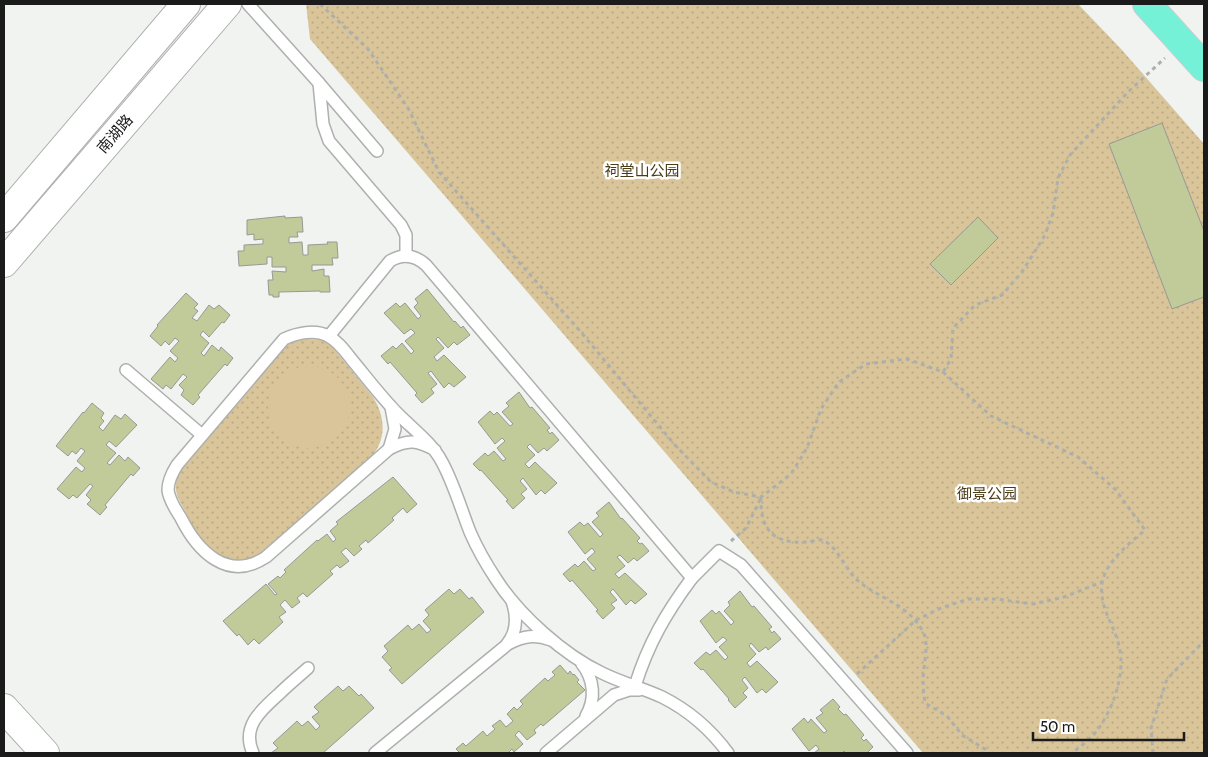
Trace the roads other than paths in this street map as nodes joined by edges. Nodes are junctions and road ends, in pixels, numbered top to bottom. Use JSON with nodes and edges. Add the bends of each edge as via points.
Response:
{"nodes":[{"id":1,"x":186,"y":4,"type":"edge"},
{"id":2,"x":227,"y":4,"type":"edge"},
{"id":3,"x":248,"y":4,"type":"edge"},
{"id":4,"x":1147,"y":4,"type":"edge"},
{"id":5,"x":1204,"y":67,"type":"edge"},
{"id":6,"x":320,"y":83,"type":"junction"},
{"id":7,"x":377,"y":151,"type":"dead end"},
{"id":8,"x":4,"y":218,"type":"edge"},
{"id":9,"x":406,"y":256,"type":"junction"},
{"id":10,"x":4,"y":264,"type":"edge"},
{"id":11,"x":329,"y":336,"type":"junction"},
{"id":12,"x":126,"y":370,"type":"dead end"},
{"id":13,"x":391,"y":406,"type":"junction"},
{"id":14,"x":202,"y":435,"type":"junction"},
{"id":15,"x":390,"y":449,"type":"junction"},
{"id":16,"x":434,"y":450,"type":"junction"},
{"id":17,"x":692,"y":578,"type":"junction"},
{"id":18,"x":512,"y":600,"type":"junction"},
{"id":19,"x":559,"y":645,"type":"junction"},
{"id":20,"x":504,"y":648,"type":"junction"},
{"id":21,"x":580,"y":661,"type":"junction"},
{"id":22,"x":308,"y":668,"type":"dead end"},
{"id":23,"x":640,"y":688,"type":"junction"},
{"id":24,"x":4,"y":708,"type":"edge"},
{"id":25,"x":582,"y":722,"type":"junction"},
{"id":26,"x":4,"y":736,"type":"edge"},
{"id":27,"x":19,"y":753,"type":"edge"},
{"id":28,"x":44,"y":753,"type":"edge"},
{"id":29,"x":253,"y":753,"type":"edge"},
{"id":30,"x":375,"y":753,"type":"edge"},
{"id":31,"x":546,"y":753,"type":"edge"},
{"id":32,"x":728,"y":753,"type":"edge"},
{"id":33,"x":907,"y":753,"type":"edge"}],
"edges":[{"from":1,"to":8,"type":"main road","name":"南湖路"},
{"from":2,"to":10,"type":"main road","name":"南湖路"},
{"from":3,"to":6,"type":"lane"},
{"from":4,"to":5,"type":"main road"},
{"from":6,"to":7,"type":"lane"},
{"from":6,"to":9,"type":"lane","via":[[329,141],[401,225],[406,234]]},
{"from":9,"to":11,"type":"lane","via":[[385,266]]},
{"from":9,"to":17,"type":"lane","via":[[426,265]]},
{"from":11,"to":13,"type":"lane"},
{"from":11,"to":14,"type":"lane","via":[[306,333],[284,339]]},
{"from":12,"to":14,"type":"lane"},
{"from":13,"to":15,"type":"lane","via":[[395,429]]},
{"from":13,"to":16,"type":"lane"},
{"from":14,"to":15,"type":"lane","via":[[171,475],[168,490],[190,536],[199,547],[215,560],[236,566],[252,564],[266,557]]},
{"from":15,"to":16,"type":"lane","via":[[402,442],[414,442]]},
{"from":16,"to":18,"type":"lane","via":[[443,463],[482,557]]},
{"from":17,"to":23,"type":"lane","via":[[653,638]]},
{"from":17,"to":33,"type":"lane","via":[[718,551],[741,565]]},
{"from":18,"to":19,"type":"lane"},
{"from":18,"to":20,"type":"lane","via":[[515,627]]},
{"from":19,"to":20,"type":"lane","via":[[532,636]]},
{"from":19,"to":21,"type":"lane"},
{"from":20,"to":30,"type":"lane"},
{"from":21,"to":23,"type":"lane"},
{"from":21,"to":25,"type":"lane","via":[[590,676],[593,692],[590,708]]},
{"from":22,"to":29,"type":"lane","via":[[257,715],[249,733]]},
{"from":23,"to":25,"type":"lane","via":[[614,695]]},
{"from":23,"to":32,"type":"lane","via":[[690,714]]},
{"from":24,"to":28,"type":"main road"},
{"from":25,"to":31,"type":"lane"},
{"from":26,"to":27,"type":"main road"}]}
